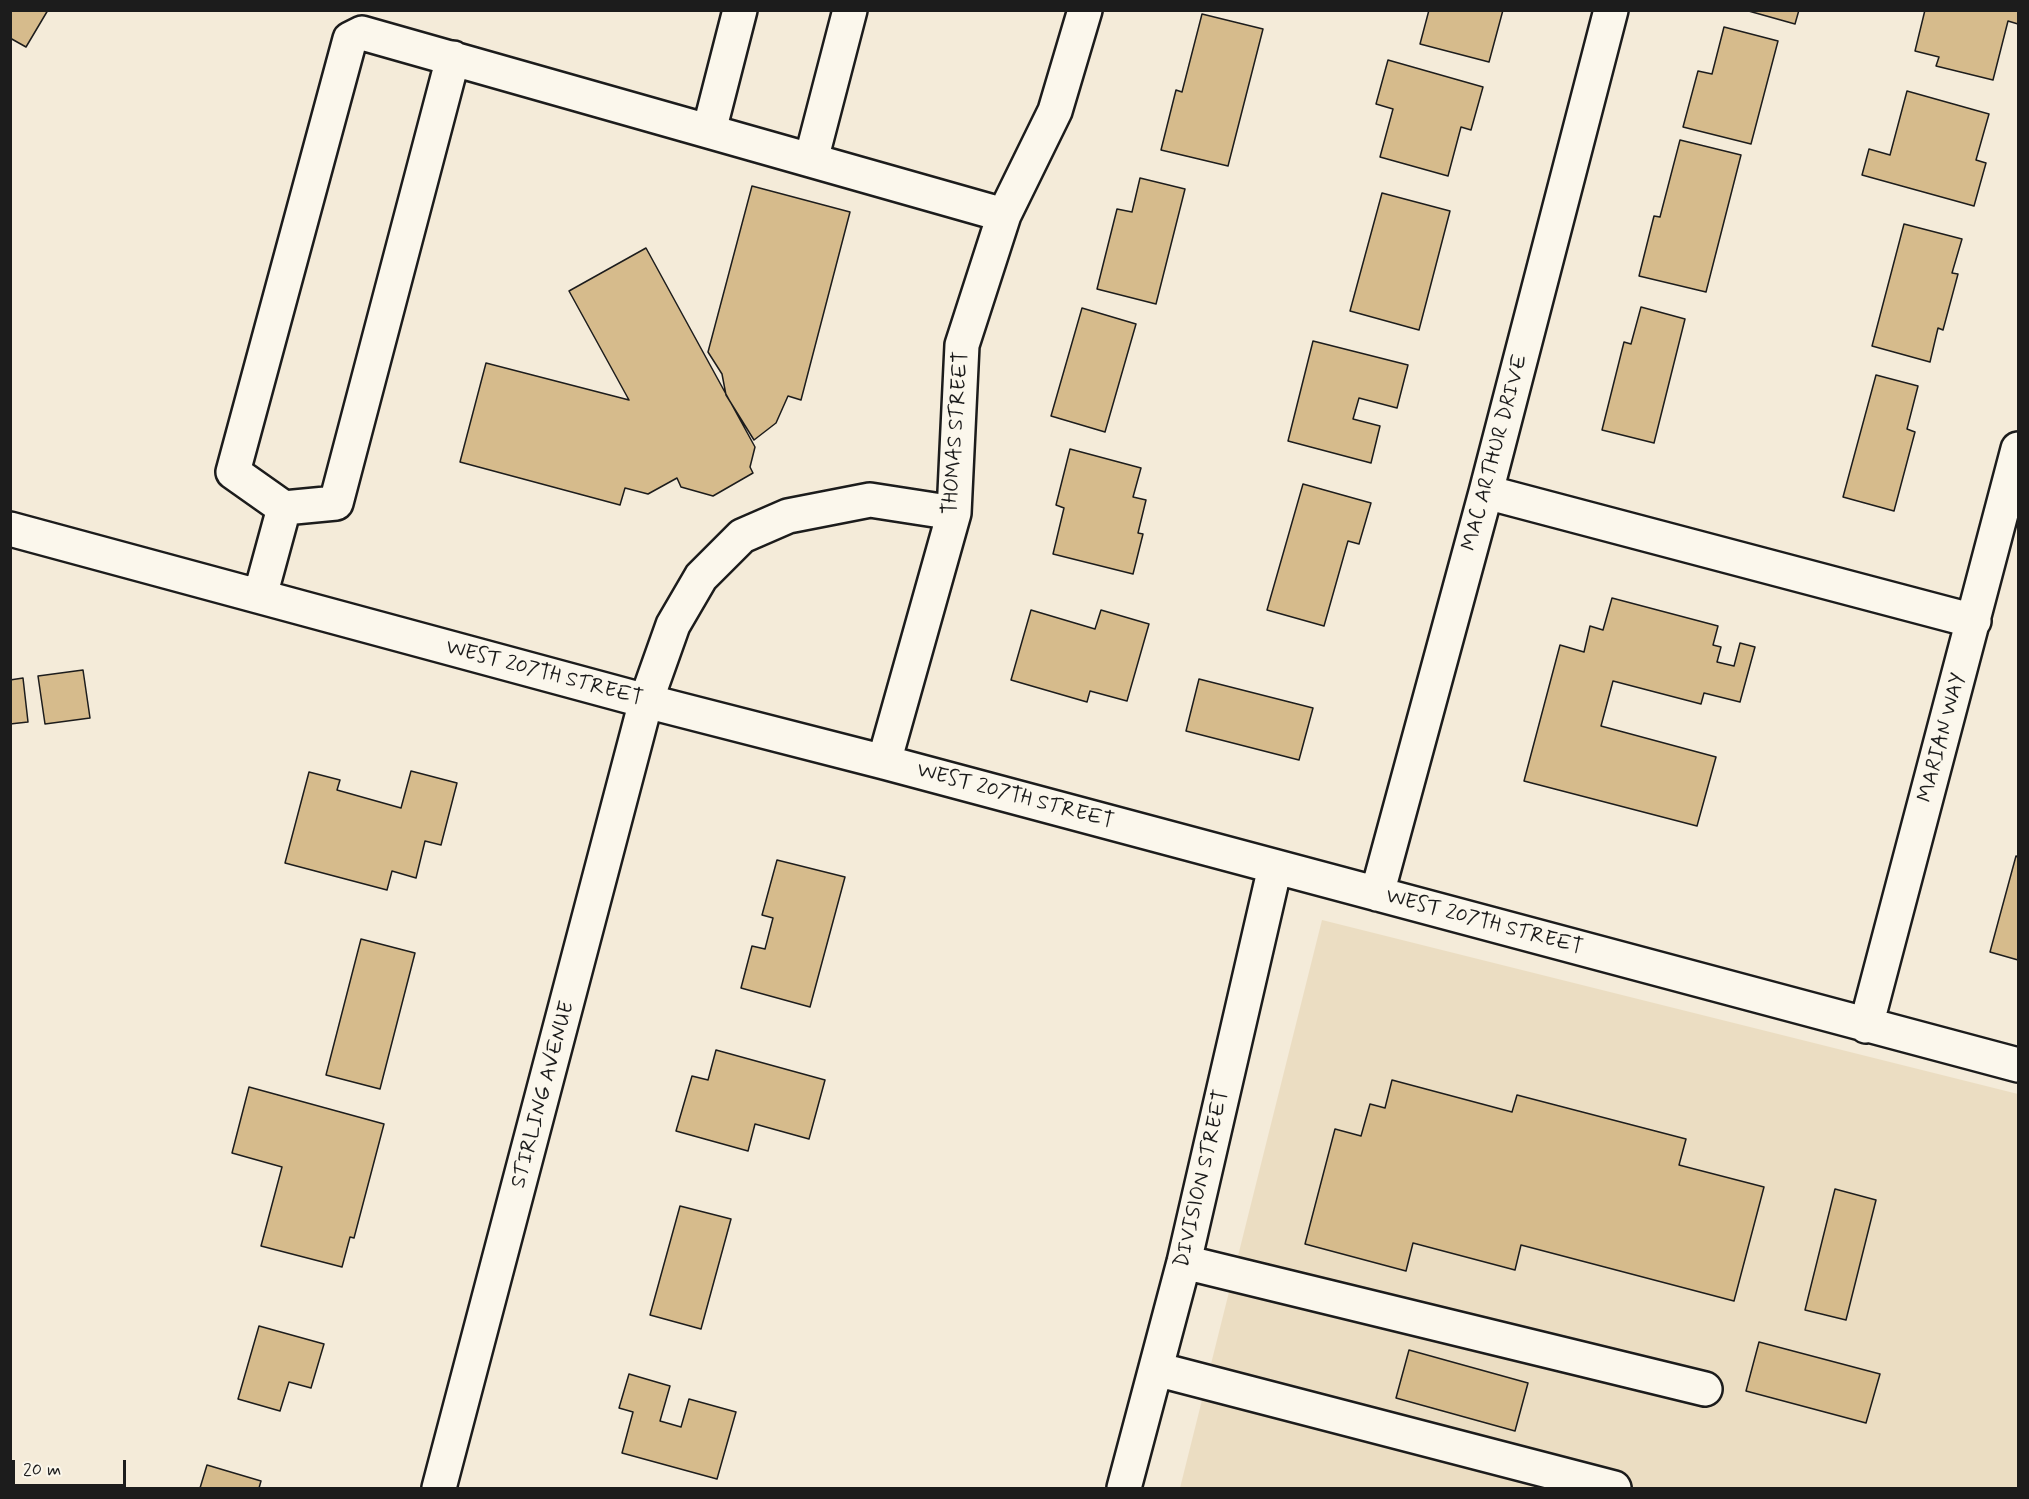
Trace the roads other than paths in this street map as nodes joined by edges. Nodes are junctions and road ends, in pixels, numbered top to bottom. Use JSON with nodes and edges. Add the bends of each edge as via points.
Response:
{"nodes":[{"id":1,"x":740,"y":10,"type":"edge"},
{"id":2,"x":850,"y":10,"type":"edge"},
{"id":3,"x":1084,"y":10,"type":"edge"},
{"id":4,"x":1611,"y":10,"type":"edge"},
{"id":5,"x":453,"y":58,"type":"junction"},
{"id":6,"x":709,"y":131,"type":"junction"},
{"id":7,"x":810,"y":160,"type":"junction"},
{"id":8,"x":1004,"y":215,"type":"junction"},
{"id":9,"x":2019,"y":449,"type":"edge"},
{"id":10,"x":1486,"y":492,"type":"junction"},
{"id":11,"x":284,"y":508,"type":"junction"},
{"id":12,"x":954,"y":513,"type":"junction"},
{"id":13,"x":10,"y":529,"type":"edge"},
{"id":14,"x":260,"y":596,"type":"junction"},
{"id":15,"x":1974,"y":621,"type":"junction"},
{"id":16,"x":646,"y":701,"type":"junction"},
{"id":17,"x":884,"y":762,"type":"junction"},
{"id":18,"x":1275,"y":867,"type":"junction"},
{"id":19,"x":1377,"y":894,"type":"junction"},
{"id":20,"x":1866,"y":1026,"type":"junction"},
{"id":21,"x":2019,"y":1065,"type":"edge"},
{"id":22,"x":1184,"y":1262,"type":"junction"},
{"id":23,"x":1156,"y":1369,"type":"junction"},
{"id":24,"x":1705,"y":1389,"type":"dead end"},
{"id":25,"x":439,"y":1488,"type":"edge"},
{"id":26,"x":1124,"y":1488,"type":"edge"},
{"id":27,"x":1614,"y":1488,"type":"edge"}],
"edges":[{"from":1,"to":6,"type":"street"},
{"from":2,"to":7,"type":"street"},
{"from":3,"to":8,"type":"street","name":"THOMAS STREET","via":[[1055,111]]},
{"from":4,"to":10,"type":"street","name":"MAC ARTHUR DRIVE"},
{"from":5,"to":6,"type":"street"},
{"from":5,"to":11,"type":"street","via":[[336,503]]},
{"from":5,"to":11,"type":"street","via":[[362,33],[350,39],[232,472]]},
{"from":6,"to":7,"type":"street"},
{"from":7,"to":8,"type":"street"},
{"from":8,"to":12,"type":"street","name":"THOMAS STREET","via":[[962,345]]},
{"from":9,"to":15,"type":"street","name":"MARIAN WAY"},
{"from":10,"to":15,"type":"street"},
{"from":10,"to":19,"type":"street","name":"MAC ARTHUR DRIVE"},
{"from":11,"to":14,"type":"street"},
{"from":12,"to":16,"type":"street","name":"STIRLING AVENUE","via":[[870,500],[788,516],[742,536],[701,577],[673,624]]},
{"from":12,"to":17,"type":"street","name":"THOMAS STREET"},
{"from":13,"to":14,"type":"street","name":"WEST 207TH STREET"},
{"from":14,"to":16,"type":"street","name":"WEST 207TH STREET"},
{"from":15,"to":20,"type":"street","name":"MARIAN WAY"},
{"from":16,"to":17,"type":"street","name":"WEST 207TH STREET"},
{"from":16,"to":25,"type":"street","name":"STIRLING AVENUE"},
{"from":17,"to":18,"type":"street","name":"WEST 207TH STREET"},
{"from":18,"to":19,"type":"street","name":"WEST 207TH STREET"},
{"from":18,"to":22,"type":"street","name":"DIVISION STREET"},
{"from":19,"to":20,"type":"street","name":"WEST 207TH STREET"},
{"from":20,"to":21,"type":"street","name":"WEST 207TH STREET"},
{"from":22,"to":23,"type":"street","name":"DIVISION STREET"},
{"from":22,"to":24,"type":"street"},
{"from":23,"to":26,"type":"street","name":"DIVISION STREET"},
{"from":23,"to":27,"type":"street"}]}
